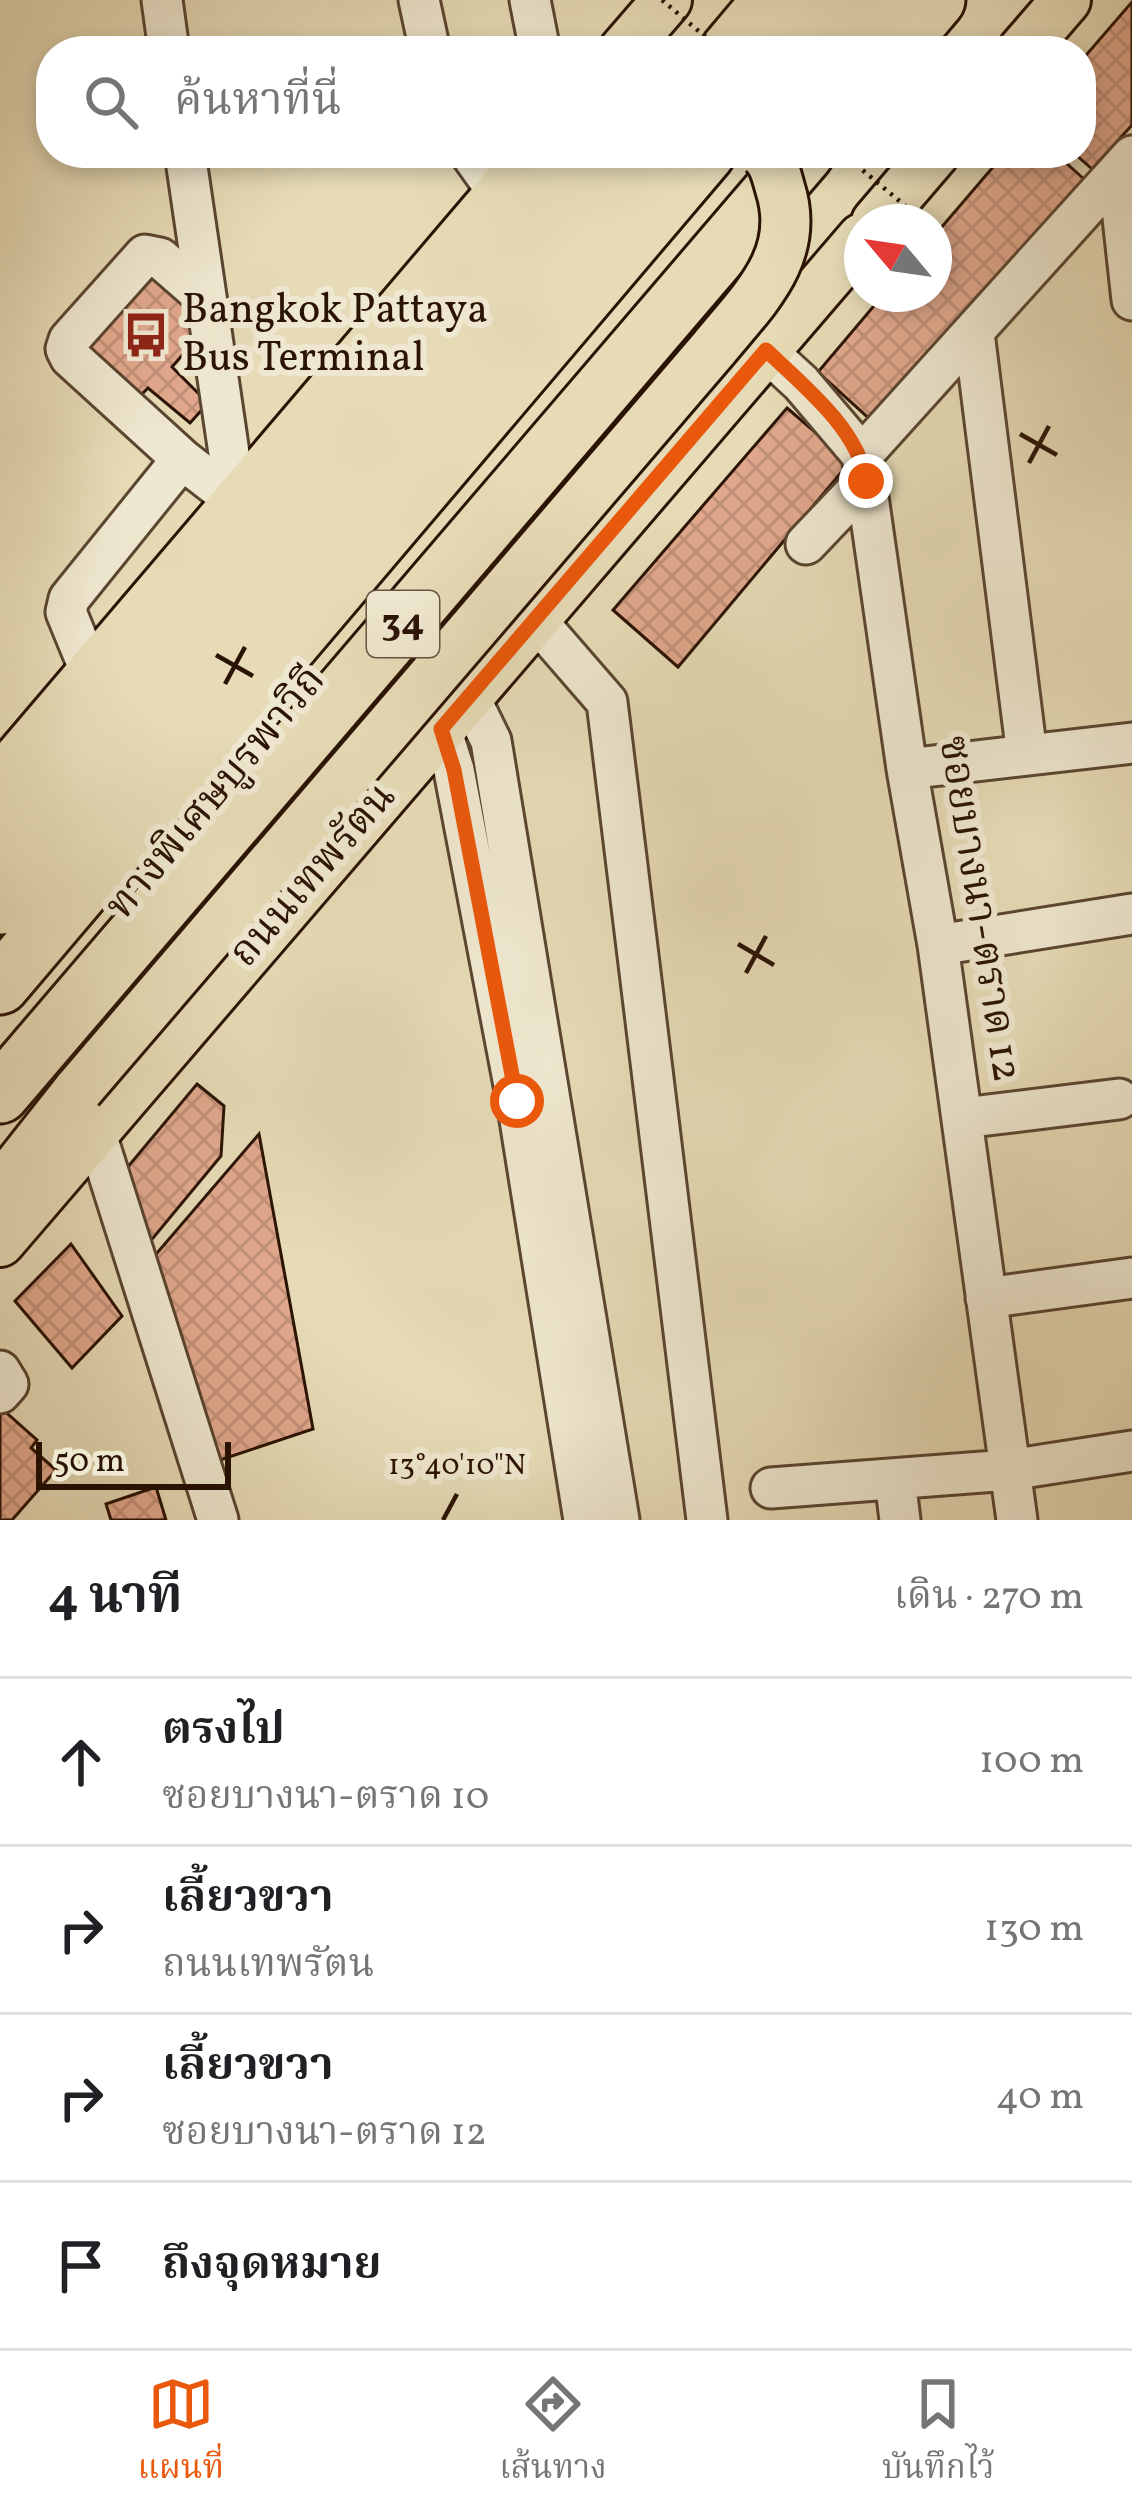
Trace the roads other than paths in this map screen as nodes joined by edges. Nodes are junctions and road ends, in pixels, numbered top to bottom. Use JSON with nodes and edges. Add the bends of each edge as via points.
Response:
{"nodes":[{"id":1,"x":162,"y":0,"type":"edge"},
{"id":2,"x":419,"y":0,"type":"edge"},
{"id":3,"x":530,"y":0,"type":"edge"},
{"id":4,"x":664,"y":0,"type":"edge"},
{"id":5,"x":772,"y":0,"type":"edge"},
{"id":6,"x":836,"y":0,"type":"edge"},
{"id":7,"x":888,"y":0,"type":"edge"},
{"id":8,"x":935,"y":0,"type":"edge"},
{"id":9,"x":1066,"y":0,"type":"edge"},
{"id":10,"x":167,"y":36,"type":"edge"},
{"id":11,"x":427,"y":36,"type":"edge"},
{"id":12,"x":536,"y":36,"type":"edge"},
{"id":13,"x":635,"y":36,"type":"edge"},
{"id":14,"x":739,"y":36,"type":"edge"},
{"id":15,"x":805,"y":36,"type":"edge"},
{"id":16,"x":858,"y":36,"type":"edge"},
{"id":17,"x":905,"y":36,"type":"edge"},
{"id":18,"x":1035,"y":36,"type":"edge"},
{"id":19,"x":1125,"y":164,"type":"edge"},
{"id":20,"x":186,"y":168,"type":"edge"},
{"id":21,"x":481,"y":168,"type":"edge"},
{"id":22,"x":521,"y":168,"type":"edge"},
{"id":23,"x":567,"y":168,"type":"edge"},
{"id":24,"x":629,"y":168,"type":"edge"},
{"id":25,"x":693,"y":168,"type":"edge"},
{"id":26,"x":749,"y":168,"type":"edge"},
{"id":27,"x":775,"y":168,"type":"edge"},
{"id":28,"x":793,"y":168,"type":"edge"},
{"id":29,"x":926,"y":168,"type":"edge"},
{"id":30,"x":499,"y":194,"type":"junction"},
{"id":31,"x":904,"y":204,"type":"edge"},
{"id":32,"x":844,"y":259,"type":"edge"},
{"id":33,"x":206,"y":298,"type":"junction"},
{"id":34,"x":1132,"y":300,"type":"edge"},
{"id":35,"x":974,"y":333,"type":"junction"},
{"id":36,"x":766,"y":350,"type":"junction"},
{"id":37,"x":182,"y":459,"type":"junction"},
{"id":38,"x":864,"y":468,"type":"junction"},
{"id":39,"x":236,"y":501,"type":"junction"},
{"id":40,"x":806,"y":544,"type":"dead end"},
{"id":41,"x":535,"y":619,"type":"junction"},
{"id":42,"x":91,"y":673,"type":"junction"},
{"id":43,"x":455,"y":713,"type":"junction"},
{"id":44,"x":1132,"y":743,"type":"edge"},
{"id":45,"x":1027,"y":755,"type":"junction"},
{"id":46,"x":5,"y":761,"type":"edge"},
{"id":47,"x":907,"y":769,"type":"junction"},
{"id":48,"x":0,"y":839,"type":"edge"},
{"id":49,"x":0,"y":905,"type":"edge"},
{"id":50,"x":1132,"y":914,"type":"edge"},
{"id":51,"x":938,"y":944,"type":"junction"},
{"id":52,"x":0,"y":985,"type":"edge"},
{"id":53,"x":0,"y":1050,"type":"edge"},
{"id":54,"x":0,"y":1094,"type":"edge"},
{"id":55,"x":1119,"y":1099,"type":"dead end"},
{"id":56,"x":87,"y":1110,"type":"junction"},
{"id":57,"x":963,"y":1118,"type":"junction"},
{"id":58,"x":0,"y":1190,"type":"edge"},
{"id":59,"x":0,"y":1242,"type":"edge"},
{"id":60,"x":1132,"y":1277,"type":"edge"},
{"id":61,"x":986,"y":1298,"type":"junction"},
{"id":62,"x":0,"y":1371,"type":"edge"},
{"id":63,"x":0,"y":1394,"type":"edge"},
{"id":64,"x":1132,"y":1451,"type":"edge"},
{"id":65,"x":1009,"y":1470,"type":"junction"},
{"id":66,"x":895,"y":1478,"type":"junction"},
{"id":67,"x":771,"y":1488,"type":"dead end"},
{"id":68,"x":218,"y":1520,"type":"edge"},
{"id":69,"x":584,"y":1520,"type":"edge"},
{"id":70,"x":619,"y":1520,"type":"edge"},
{"id":71,"x":707,"y":1520,"type":"edge"},
{"id":72,"x":900,"y":1520,"type":"edge"},
{"id":73,"x":1017,"y":1520,"type":"edge"}],
"edges":[{"from":1,"to":10,"type":"street"},
{"from":2,"to":11,"type":"street"},
{"from":3,"to":12,"type":"street"},
{"from":4,"to":13,"type":"main road"},
{"from":5,"to":14,"type":"highway"},
{"from":6,"to":15,"type":"highway"},
{"from":7,"to":16,"type":"highway"},
{"from":8,"to":17,"type":"highway"},
{"from":9,"to":18,"type":"main road"},
{"from":19,"to":34,"type":"street"},
{"from":19,"to":35,"type":"street"},
{"from":20,"to":33,"type":"street"},
{"from":21,"to":30,"type":"street"},
{"from":22,"to":30,"type":"main road"},
{"from":23,"to":48,"type":"main road"},
{"from":24,"to":49,"type":"highway"},
{"from":25,"to":52,"type":"highway","name":"ทางพิเศษบูรพาวิถี"},
{"from":26,"to":53,"type":"highway","name":"ทางพิเศษบูรพาวิถี"},
{"from":27,"to":56,"type":"main road","bridge":true,"via":[[788,210],[778,268]]},
{"from":28,"to":54,"type":"highway","number":"34"},
{"from":29,"to":31,"type":"main road"},
{"from":30,"to":39,"type":"main road"},
{"from":32,"to":36,"type":"main road","name":"ถนนเทพรัตน","number":"34"},
{"from":33,"to":37,"type":"street","via":[[160,258],[145,255],[67,344],[70,357]]},
{"from":33,"to":39,"type":"street"},
{"from":35,"to":38,"type":"street"},
{"from":35,"to":45,"type":"street"},
{"from":36,"to":38,"type":"street"},
{"from":36,"to":41,"type":"main road","name":"ถนนเทพรัตน","number":"34"},
{"from":37,"to":39,"type":"street"},
{"from":37,"to":42,"type":"street","via":[[69,599],[66,612]]},
{"from":38,"to":40,"type":"street"},
{"from":38,"to":47,"type":"street","name":"ซอยบางนา-ตราด 12"},
{"from":39,"to":42,"type":"main road"},
{"from":41,"to":43,"type":"main road","name":"ถนนเทพรัตน","number":"34"},
{"from":41,"to":71,"type":"street","via":[[607,702]]},
{"from":42,"to":46,"type":"main road"},
{"from":43,"to":56,"type":"main road","name":"ถนนเทพรัตน","number":"34"},
{"from":43,"to":69,"type":"street","via":[[454,770]]},
{"from":43,"to":70,"type":"street","via":[[491,741]]},
{"from":44,"to":45,"type":"street"},
{"from":45,"to":47,"type":"street"},
{"from":47,"to":51,"type":"street","name":"ซอยบางนา-ตราด 12"},
{"from":50,"to":51,"type":"street"},
{"from":51,"to":57,"type":"street","name":"ซอยบางนา-ตราด 12"},
{"from":55,"to":57,"type":"street"},
{"from":56,"to":58,"type":"main road"},
{"from":56,"to":59,"type":"main road","name":"ถนนเทพรัตน","number":"34"},
{"from":56,"to":68,"type":"street"},
{"from":57,"to":61,"type":"street","name":"ซอยบางนา-ตราด 12"},
{"from":60,"to":61,"type":"street"},
{"from":61,"to":65,"type":"street","name":"ซอยบางนา-ตราด 12"},
{"from":62,"to":63,"type":"street","via":[[8,1384]]},
{"from":64,"to":65,"type":"street"},
{"from":65,"to":66,"type":"street"},
{"from":65,"to":73,"type":"street","name":"ซอยบางนา-ตราด 12"},
{"from":66,"to":67,"type":"street"},
{"from":66,"to":72,"type":"street"}]}
